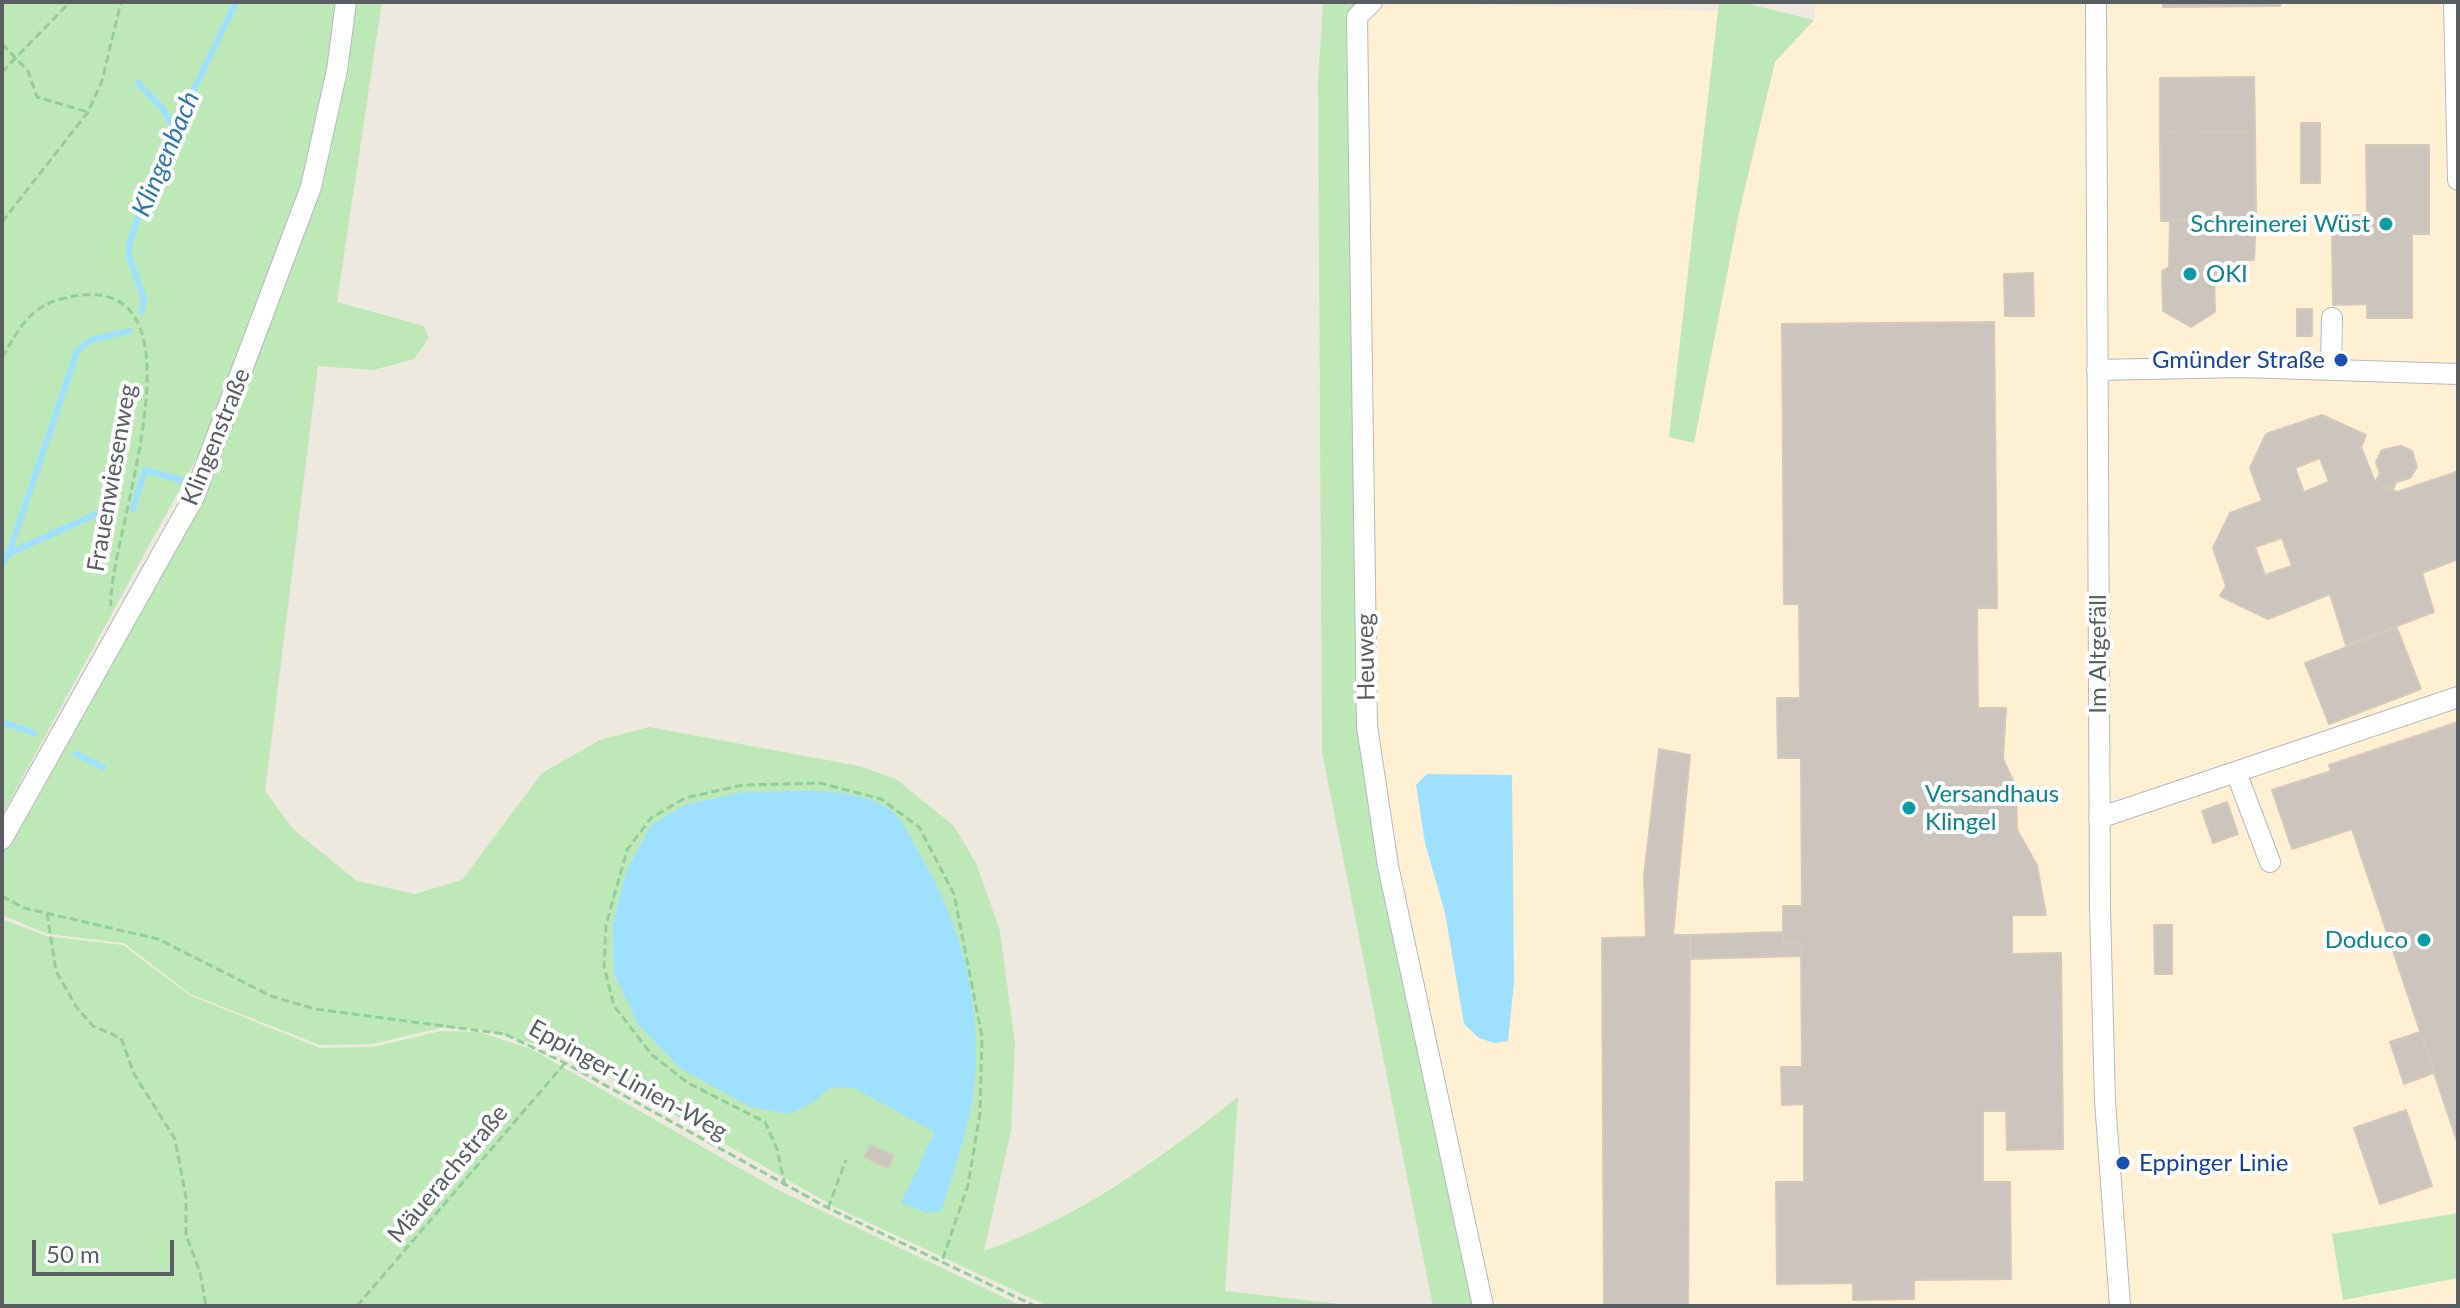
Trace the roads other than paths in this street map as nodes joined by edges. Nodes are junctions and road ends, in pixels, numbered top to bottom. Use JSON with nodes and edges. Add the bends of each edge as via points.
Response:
{"nodes":[{"id":1,"x":346,"y":2,"type":"edge"},
{"id":2,"x":1372,"y":2,"type":"edge"},
{"id":3,"x":2096,"y":2,"type":"edge"},
{"id":4,"x":2454,"y":2,"type":"edge"},
{"id":5,"x":2458,"y":180,"type":"edge"},
{"id":6,"x":2332,"y":318,"type":"dead end"},
{"id":7,"x":2331,"y":369,"type":"junction"},
{"id":8,"x":2097,"y":370,"type":"junction"},
{"id":9,"x":2458,"y":374,"type":"edge"},
{"id":10,"x":2458,"y":697,"type":"edge"},
{"id":11,"x":2236,"y":772,"type":"junction"},
{"id":12,"x":2099,"y":818,"type":"junction"},
{"id":13,"x":2,"y":839,"type":"edge"},
{"id":14,"x":2270,"y":862,"type":"dead end"},
{"id":15,"x":1483,"y":1306,"type":"edge"},
{"id":16,"x":2120,"y":1306,"type":"edge"}],
"edges":[{"from":1,"to":13,"type":"street","name":"Klingenstraße","via":[[311,187],[194,497]]},
{"from":2,"to":15,"type":"street","name":"Heuweg","via":[[1357,17],[1367,726],[1388,866]]},
{"from":3,"to":8,"type":"street","name":"Im Altgefäll"},
{"from":4,"to":5,"type":"street"},
{"from":6,"to":7,"type":"street"},
{"from":7,"to":8,"type":"street"},
{"from":7,"to":9,"type":"street"},
{"from":8,"to":12,"type":"street","name":"Im Altgefäll"},
{"from":10,"to":11,"type":"street"},
{"from":11,"to":12,"type":"street"},
{"from":11,"to":14,"type":"street"},
{"from":12,"to":16,"type":"street","name":"Im Altgefäll","via":[[2105,1101]]}]}
